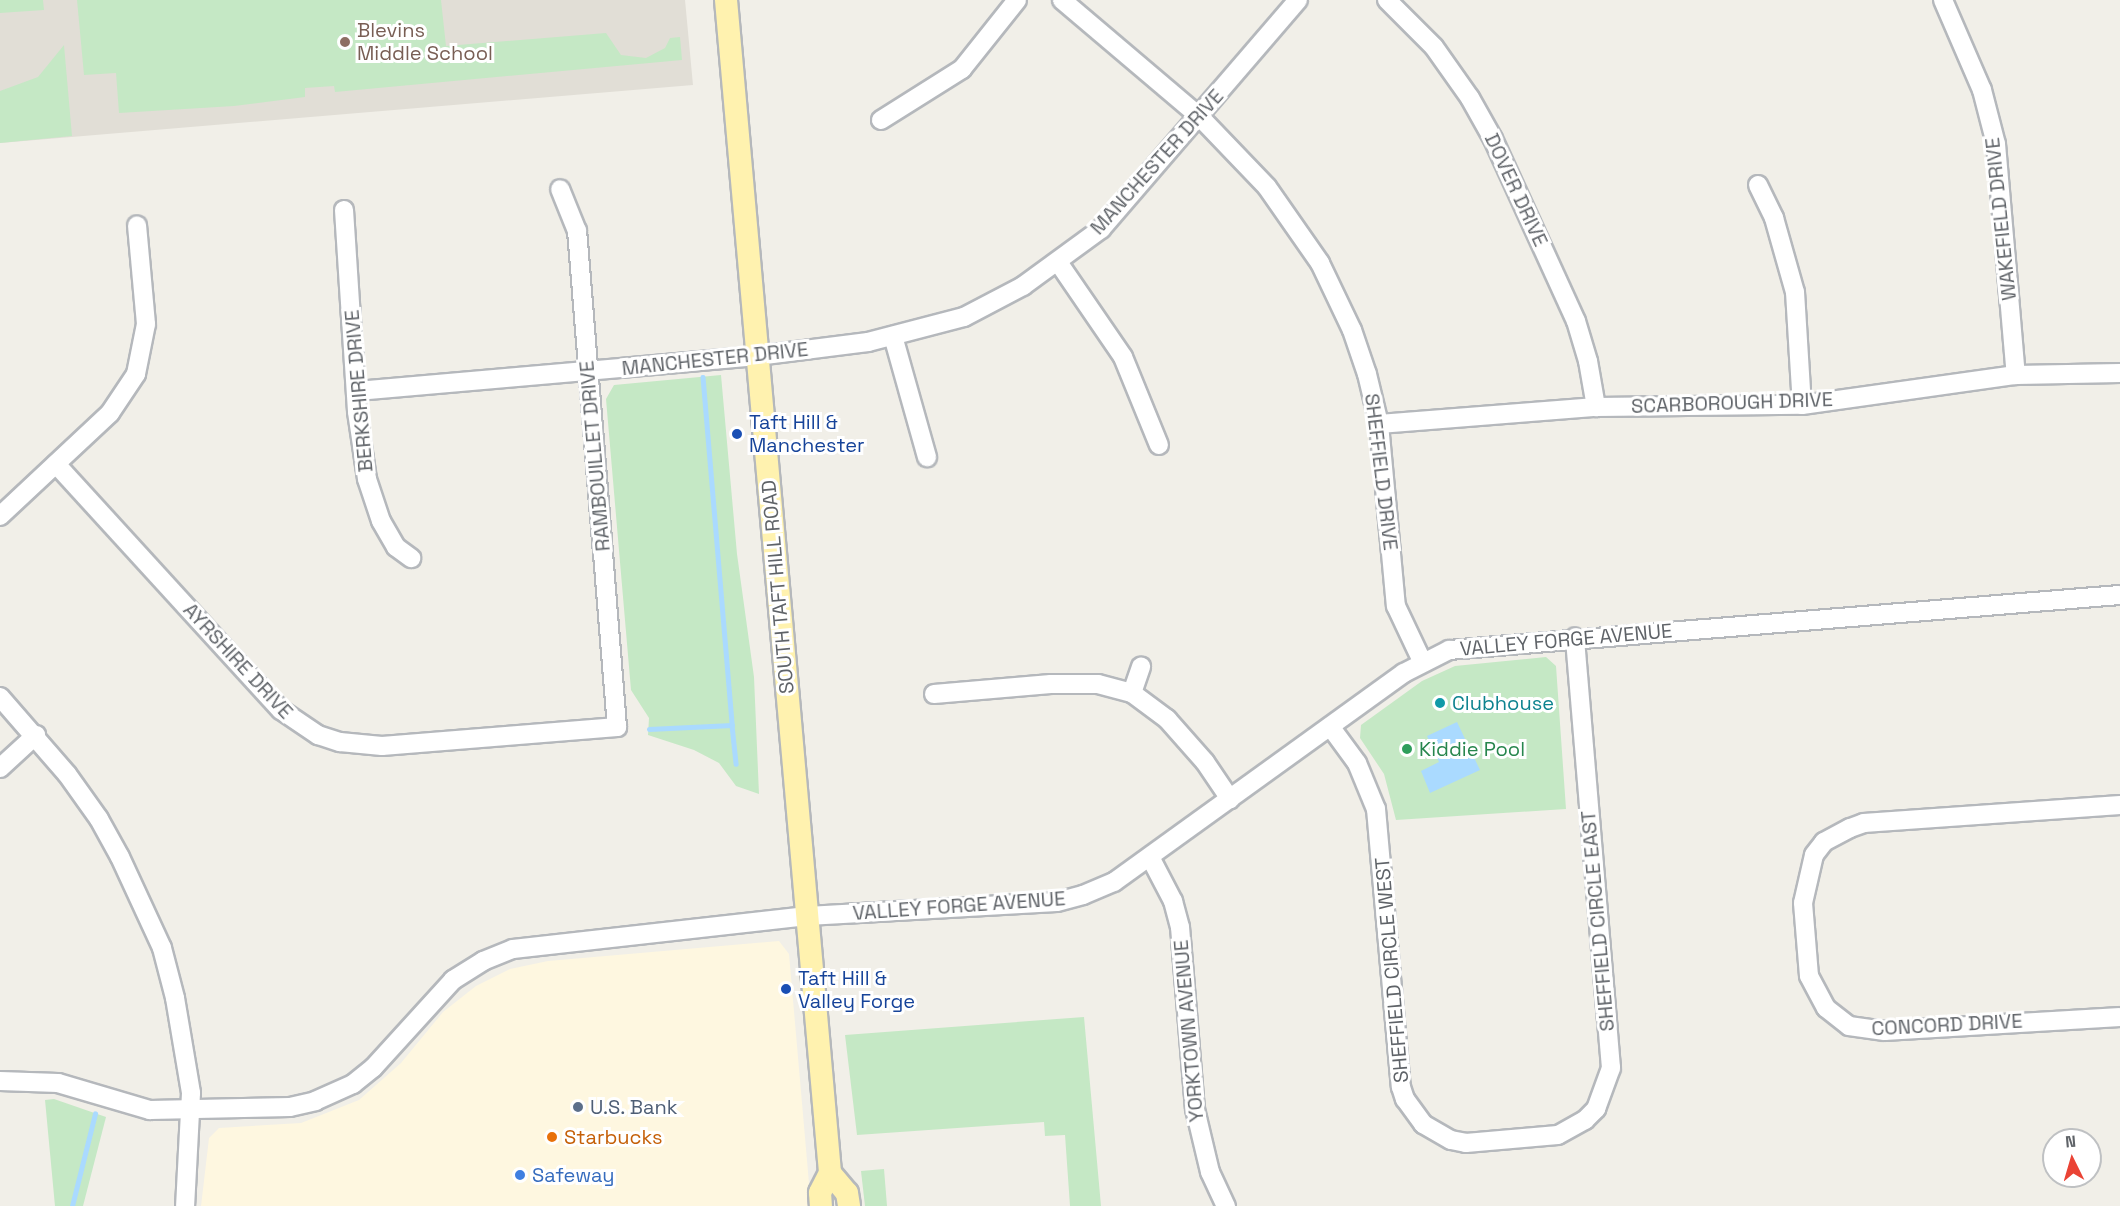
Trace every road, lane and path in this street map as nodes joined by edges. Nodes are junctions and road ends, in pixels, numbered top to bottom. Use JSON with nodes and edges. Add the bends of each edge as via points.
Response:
{"nodes":[{"id":1,"x":726,"y":0,"type":"edge"},
{"id":2,"x":1017,"y":0,"type":"edge"},
{"id":3,"x":1062,"y":0,"type":"edge"},
{"id":4,"x":1298,"y":0,"type":"edge"},
{"id":5,"x":1387,"y":0,"type":"edge"},
{"id":6,"x":1943,"y":0,"type":"edge"},
{"id":7,"x":1199,"y":116,"type":"junction"},
{"id":8,"x":881,"y":120,"type":"dead end"},
{"id":9,"x":1758,"y":185,"type":"dead end"},
{"id":10,"x":560,"y":189,"type":"dead end"},
{"id":11,"x":344,"y":210,"type":"dead end"},
{"id":12,"x":137,"y":225,"type":"dead end"},
{"id":13,"x":1058,"y":262,"type":"junction"},
{"id":14,"x":893,"y":336,"type":"junction"},
{"id":15,"x":757,"y":356,"type":"junction"},
{"id":16,"x":589,"y":372,"type":"junction"},
{"id":17,"x":2120,"y":373,"type":"edge"},
{"id":18,"x":2016,"y":375,"type":"junction"},
{"id":19,"x":357,"y":391,"type":"junction"},
{"id":20,"x":1802,"y":405,"type":"junction"},
{"id":21,"x":1596,"y":407,"type":"junction"},
{"id":22,"x":1379,"y":424,"type":"junction"},
{"id":23,"x":1159,"y":445,"type":"dead end"},
{"id":24,"x":927,"y":457,"type":"dead end"},
{"id":25,"x":56,"y":464,"type":"junction"},
{"id":26,"x":0,"y":516,"type":"edge"},
{"id":27,"x":411,"y":558,"type":"dead end"},
{"id":28,"x":2120,"y":595,"type":"edge"},
{"id":29,"x":1575,"y":638,"type":"junction"},
{"id":30,"x":1422,"y":661,"type":"junction"},
{"id":31,"x":1142,"y":667,"type":"dead end"},
{"id":32,"x":1132,"y":693,"type":"junction"},
{"id":33,"x":934,"y":694,"type":"dead end"},
{"id":34,"x":0,"y":697,"type":"edge"},
{"id":35,"x":617,"y":727,"type":"joint"},
{"id":36,"x":1332,"y":729,"type":"junction"},
{"id":37,"x":36,"y":735,"type":"junction"},
{"id":38,"x":0,"y":768,"type":"edge"},
{"id":39,"x":1230,"y":799,"type":"junction"},
{"id":40,"x":2120,"y":805,"type":"edge"},
{"id":41,"x":1150,"y":857,"type":"junction"},
{"id":42,"x":807,"y":916,"type":"junction"},
{"id":43,"x":2120,"y":1017,"type":"edge"},
{"id":44,"x":0,"y":1081,"type":"edge"},
{"id":45,"x":192,"y":1112,"type":"junction"},
{"id":46,"x":1512,"y":1139,"type":"joint"},
{"id":47,"x":830,"y":1173,"type":"junction"},
{"id":48,"x":185,"y":1206,"type":"edge"},
{"id":49,"x":821,"y":1206,"type":"edge"},
{"id":50,"x":849,"y":1206,"type":"edge"},
{"id":51,"x":1227,"y":1206,"type":"edge"}],
"edges":[{"from":1,"to":15,"type":"main road","name":"SOUTH TAFT HILL ROAD"},
{"from":2,"to":8,"type":"street","via":[[962,69]]},
{"from":3,"to":7,"type":"street","name":"SHEFFIELD DRIVE"},
{"from":4,"to":7,"type":"street","name":"MANCHESTER DRIVE"},
{"from":5,"to":21,"type":"street","name":"DOVER DRIVE","via":[[1440,55],[1493,139],[1575,321],[1588,361]]},
{"from":6,"to":18,"type":"street","name":"WAKEFIELD DRIVE","via":[[1982,90],[1996,144]]},
{"from":7,"to":13,"type":"street","name":"MANCHESTER DRIVE","via":[[1101,229]]},
{"from":7,"to":22,"type":"street","name":"SHEFFIELD DRIVE","via":[[1267,187],[1320,263],[1352,330]]},
{"from":9,"to":20,"type":"street","via":[[1777,228],[1795,292]]},
{"from":10,"to":16,"type":"street","name":"RAMBOUILLET DRIVE","via":[[577,231]]},
{"from":11,"to":19,"type":"street","name":"BERKSHIRE DRIVE"},
{"from":12,"to":25,"type":"street","via":[[146,324],[142,356],[125,394],[110,413]]},
{"from":13,"to":14,"type":"street","name":"MANCHESTER DRIVE","via":[[1023,286],[964,317]]},
{"from":13,"to":23,"type":"street","via":[[1123,357]]},
{"from":14,"to":15,"type":"street","name":"MANCHESTER DRIVE"},
{"from":14,"to":24,"type":"street"},
{"from":15,"to":16,"type":"street","name":"MANCHESTER DRIVE"},
{"from":15,"to":42,"type":"main road","name":"SOUTH TAFT HILL ROAD"},
{"from":16,"to":19,"type":"street","name":"MANCHESTER DRIVE"},
{"from":16,"to":35,"type":"street","name":"RAMBOUILLET DRIVE"},
{"from":17,"to":18,"type":"street","name":"SCARBOROUGH DRIVE"},
{"from":18,"to":20,"type":"street","name":"SCARBOROUGH DRIVE"},
{"from":19,"to":27,"type":"street","name":"BERKSHIRE DRIVE","via":[[362,453],[372,499],[396,547]]},
{"from":20,"to":21,"type":"street","name":"SCARBOROUGH DRIVE"},
{"from":21,"to":22,"type":"street","name":"SCARBOROUGH DRIVE"},
{"from":22,"to":30,"type":"street","name":"SHEFFIELD DRIVE","via":[[1396,606]]},
{"from":25,"to":26,"type":"street"},
{"from":25,"to":35,"type":"street","name":"AYRSHIRE DRIVE","via":[[281,710],[318,735],[340,742],[382,746]]},
{"from":28,"to":29,"type":"street","name":"VALLEY FORGE AVENUE"},
{"from":29,"to":30,"type":"street","name":"VALLEY FORGE AVENUE","via":[[1449,650]]},
{"from":29,"to":46,"type":"street","name":"SHEFFIELD CIRCLE EAST","via":[[1611,1068],[1604,1095],[1585,1120],[1558,1135]]},
{"from":30,"to":36,"type":"street","name":"VALLEY FORGE AVENUE"},
{"from":31,"to":32,"type":"street"},
{"from":32,"to":33,"type":"street","via":[[1098,684],[1051,684]]},
{"from":32,"to":39,"type":"street","via":[[1167,719],[1205,762]]},
{"from":34,"to":37,"type":"street"},
{"from":36,"to":39,"type":"street","name":"VALLEY FORGE AVENUE"},
{"from":36,"to":46,"type":"street","name":"SHEFFIELD CIRCLE WEST","via":[[1357,763],[1376,809],[1405,1099],[1423,1124],[1450,1140],[1466,1143]]},
{"from":37,"to":38,"type":"street"},
{"from":37,"to":45,"type":"street","via":[[99,819],[162,948],[185,1045]]},
{"from":39,"to":41,"type":"street","name":"VALLEY FORGE AVENUE"},
{"from":40,"to":43,"type":"street","name":"CONCORD DRIVE","via":[[1864,823],[1824,842],[1814,855],[1803,903],[1809,976],[1826,1008],[1849,1026],[1885,1031],[2090,1015]]},
{"from":41,"to":42,"type":"street","name":"VALLEY FORGE AVENUE","via":[[1097,891],[1057,902]]},
{"from":41,"to":51,"type":"street","name":"YORKTOWN AVENUE","via":[[1169,893],[1180,927],[1195,1109],[1210,1172]]},
{"from":42,"to":45,"type":"street","name":"VALLEY FORGE AVENUE","via":[[513,949],[483,961],[453,980],[373,1068],[335,1094],[290,1107]]},
{"from":42,"to":47,"type":"main road","name":"SOUTH TAFT HILL ROAD"},
{"from":44,"to":45,"type":"street","name":"VALLEY FORGE AVENUE","via":[[58,1083],[150,1110]]},
{"from":45,"to":48,"type":"street"},
{"from":47,"to":49,"type":"main road","name":"SOUTH TAFT HILL ROAD","via":[[820,1193]]},
{"from":47,"to":50,"type":"main road","via":[[847,1193]]}]}
